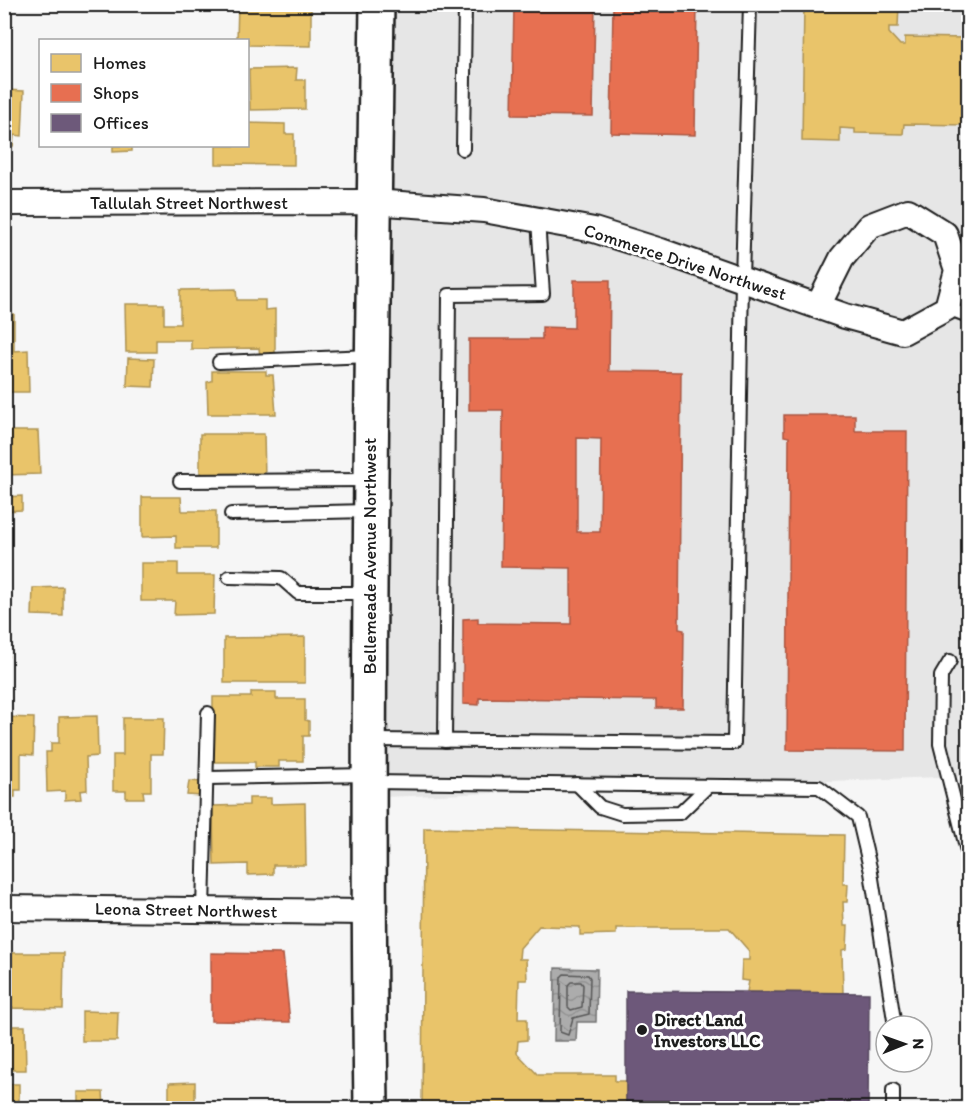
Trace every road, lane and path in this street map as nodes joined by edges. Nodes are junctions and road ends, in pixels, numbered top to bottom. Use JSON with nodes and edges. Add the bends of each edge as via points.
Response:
{"nodes":[{"id":1,"x":377,"y":4,"type":"edge"},
{"id":2,"x":465,"y":4,"type":"edge"},
{"id":3,"x":750,"y":4,"type":"edge"},
{"id":4,"x":463,"y":149,"type":"dead end"},
{"id":5,"x":373,"y":202,"type":"junction"},
{"id":6,"x":4,"y":203,"type":"edge"},
{"id":7,"x":538,"y":220,"type":"junction"},
{"id":8,"x":742,"y":279,"type":"junction"},
{"id":9,"x":818,"y":306,"type":"junction"},
{"id":10,"x":958,"y":312,"type":"edge"},
{"id":11,"x":370,"y":356,"type":"junction"},
{"id":12,"x":219,"y":362,"type":"dead end"},
{"id":13,"x":180,"y":481,"type":"dead end"},
{"id":14,"x":370,"y":496,"type":"junction"},
{"id":15,"x":231,"y":513,"type":"dead end"},
{"id":16,"x":229,"y":577,"type":"dead end"},
{"id":17,"x":369,"y":593,"type":"junction"},
{"id":18,"x":950,"y":661,"type":"dead end"},
{"id":19,"x":208,"y":713,"type":"dead end"},
{"id":20,"x":369,"y":740,"type":"junction"},
{"id":21,"x":446,"y":741,"type":"junction"},
{"id":22,"x":207,"y":778,"type":"junction"},
{"id":23,"x":369,"y":779,"type":"junction"},
{"id":24,"x":577,"y":784,"type":"junction"},
{"id":25,"x":708,"y":786,"type":"junction"},
{"id":26,"x":969,"y":855,"type":"edge"},
{"id":27,"x":4,"y":908,"type":"edge"},
{"id":28,"x":203,"y":910,"type":"junction"},
{"id":29,"x":368,"y":912,"type":"junction"},
{"id":30,"x":893,"y":1014,"type":"edge"},
{"id":31,"x":893,"y":1090,"type":"dead end"},
{"id":32,"x":371,"y":1108,"type":"edge"},
{"id":33,"x":893,"y":1108,"type":"edge"}],
"edges":[{"from":1,"to":5,"type":"street","name":"Bellemeade Avenue Northwest"},
{"from":2,"to":4,"type":"lane"},
{"from":3,"to":8,"type":"lane"},
{"from":5,"to":6,"type":"street","name":"Tallulah Street Northwest"},
{"from":5,"to":7,"type":"street","name":"Commerce Drive Northwest","via":[[484,210]]},
{"from":5,"to":11,"type":"street","name":"Bellemeade Avenue Northwest"},
{"from":7,"to":8,"type":"street","name":"Commerce Drive Northwest","via":[[594,230]]},
{"from":7,"to":21,"type":"lane","via":[[543,294],[449,295]]},
{"from":8,"to":9,"type":"street","name":"Commerce Drive Northwest"},
{"from":8,"to":21,"type":"lane","via":[[734,743]]},
{"from":9,"to":10,"type":"street","name":"Commerce Drive Northwest","via":[[903,332]]},
{"from":9,"to":10,"type":"street","name":"Commerce Drive Northwest","via":[[842,258],[869,226],[908,211],[945,234],[957,270]]},
{"from":11,"to":12,"type":"lane"},
{"from":11,"to":14,"type":"street","name":"Bellemeade Avenue Northwest"},
{"from":13,"to":14,"type":"lane"},
{"from":14,"to":15,"type":"lane"},
{"from":14,"to":17,"type":"street","name":"Bellemeade Avenue Northwest"},
{"from":16,"to":17,"type":"lane","via":[[281,578],[298,593]]},
{"from":17,"to":20,"type":"street","name":"Bellemeade Avenue Northwest"},
{"from":18,"to":26,"type":"lane","via":[[941,676],[940,744]]},
{"from":19,"to":22,"type":"lane"},
{"from":20,"to":21,"type":"lane"},
{"from":20,"to":23,"type":"street","name":"Bellemeade Avenue Northwest"},
{"from":22,"to":23,"type":"lane"},
{"from":22,"to":28,"type":"lane"},
{"from":23,"to":24,"type":"lane"},
{"from":23,"to":29,"type":"street","name":"Bellemeade Avenue Northwest"},
{"from":24,"to":25,"type":"lane"},
{"from":24,"to":25,"type":"lane","via":[[600,807],[622,814],[680,813]]},
{"from":25,"to":30,"type":"lane","via":[[819,787],[858,817]]},
{"from":27,"to":28,"type":"street","name":"Leona Street Northwest"},
{"from":28,"to":29,"type":"street","name":"Leona Street Northwest"},
{"from":29,"to":32,"type":"street","name":"Bellemeade Avenue Northwest"},
{"from":31,"to":33,"type":"lane"}]}
